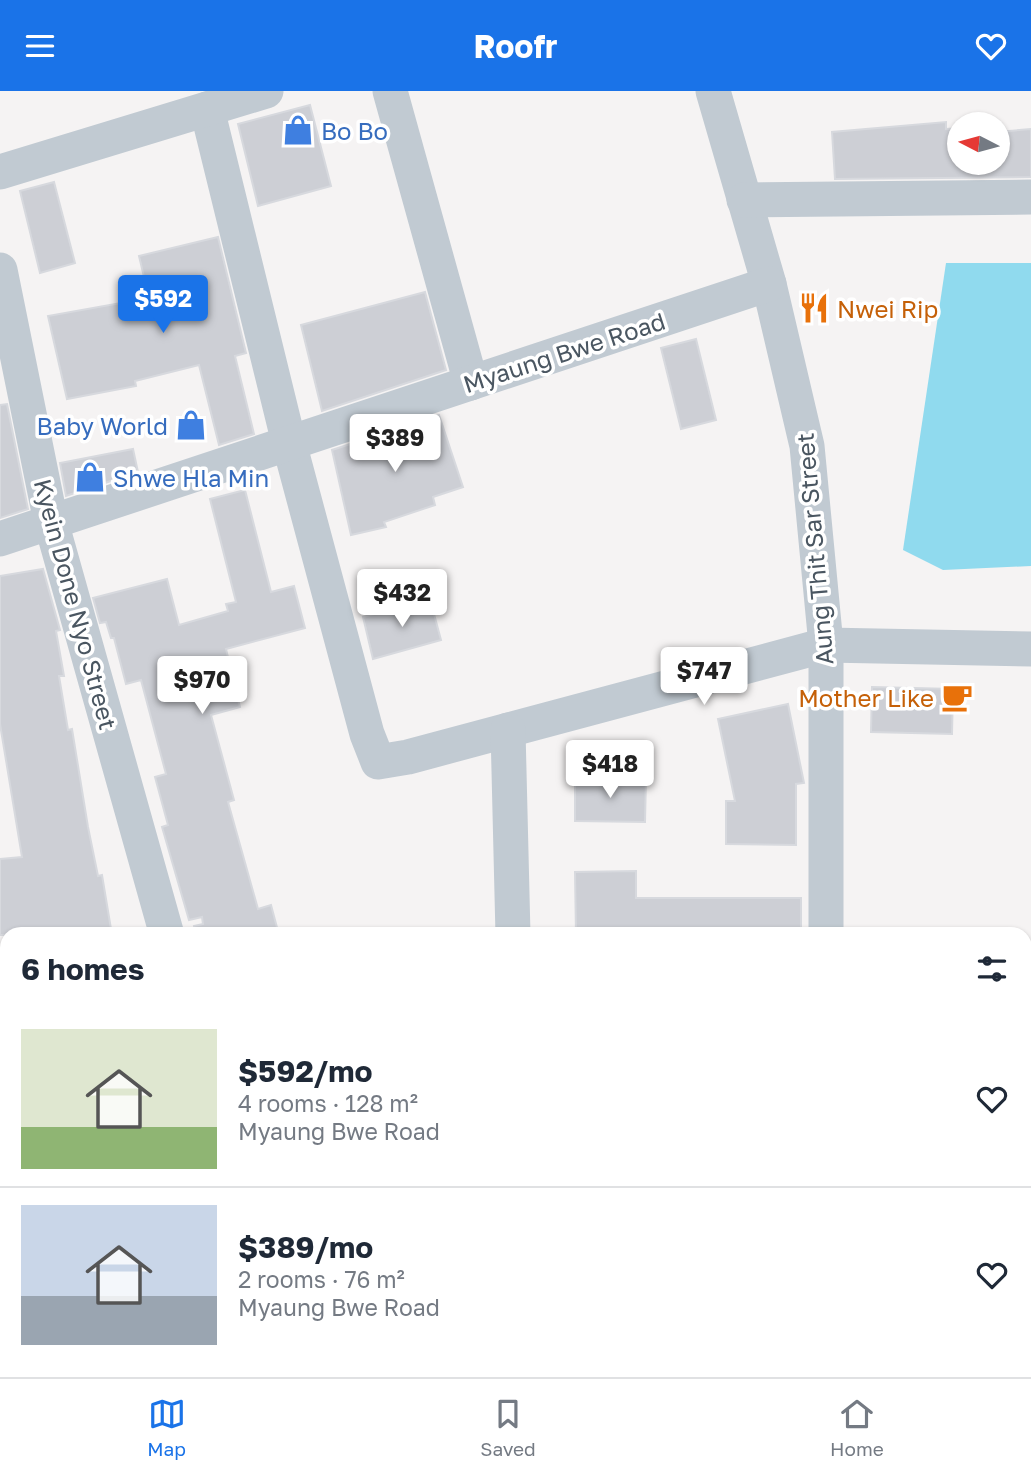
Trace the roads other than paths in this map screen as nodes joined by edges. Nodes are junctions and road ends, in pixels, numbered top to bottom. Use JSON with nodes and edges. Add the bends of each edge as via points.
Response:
{"nodes":[{"id":1,"x":265,"y":91,"type":"edge"},
{"id":2,"x":390,"y":91,"type":"edge"},
{"id":3,"x":713,"y":91,"type":"edge"},
{"id":4,"x":207,"y":109,"type":"junction"},
{"id":5,"x":0,"y":172,"type":"edge"},
{"id":6,"x":1031,"y":197,"type":"edge"},
{"id":7,"x":744,"y":200,"type":"junction"},
{"id":8,"x":0,"y":270,"type":"edge"},
{"id":9,"x":769,"y":283,"type":"junction"},
{"id":10,"x":471,"y":383,"type":"junction"},
{"id":11,"x":289,"y":443,"type":"junction"},
{"id":12,"x":51,"y":522,"type":"junction"},
{"id":13,"x":0,"y":539,"type":"edge"},
{"id":14,"x":826,"y":645,"type":"junction"},
{"id":15,"x":1031,"y":649,"type":"edge"},
{"id":16,"x":508,"y":730,"type":"junction"},
{"id":17,"x":165,"y":927,"type":"edge"},
{"id":18,"x":513,"y":927,"type":"edge"},
{"id":19,"x":826,"y":927,"type":"edge"}],
"edges":[{"from":1,"to":4,"type":"street"},
{"from":2,"to":10,"type":"street"},
{"from":3,"to":7,"type":"street","name":"Aung Thit Sar Street"},
{"from":4,"to":5,"type":"street"},
{"from":4,"to":11,"type":"street"},
{"from":6,"to":7,"type":"street"},
{"from":7,"to":9,"type":"street","name":"Aung Thit Sar Street"},
{"from":8,"to":12,"type":"street","name":"Kyein Done Nyo Street"},
{"from":9,"to":10,"type":"street","name":"Myaung Bwe Road"},
{"from":9,"to":14,"type":"street","name":"Aung Thit Sar Street","via":[[807,446]]},
{"from":10,"to":11,"type":"street","name":"Myaung Bwe Road"},
{"from":11,"to":12,"type":"street","name":"Myaung Bwe Road"},
{"from":11,"to":16,"type":"street","via":[[378,762]]},
{"from":12,"to":13,"type":"street","name":"Myaung Bwe Road"},
{"from":12,"to":17,"type":"street","name":"Kyein Done Nyo Street"},
{"from":14,"to":15,"type":"street"},
{"from":14,"to":16,"type":"street"},
{"from":14,"to":19,"type":"street","name":"Aung Thit Sar Street"},
{"from":16,"to":18,"type":"street"}]}
